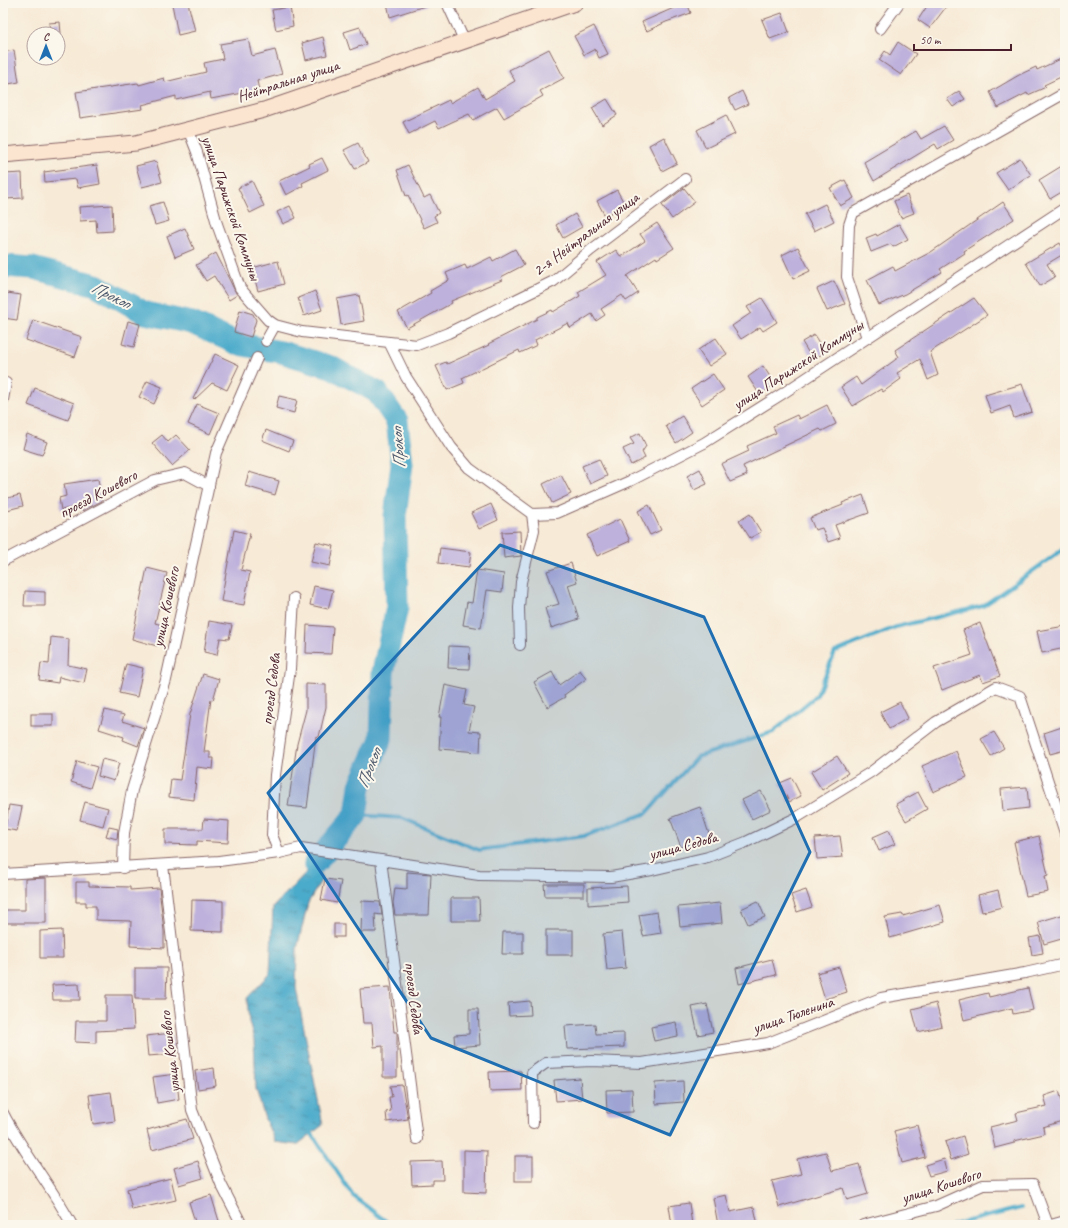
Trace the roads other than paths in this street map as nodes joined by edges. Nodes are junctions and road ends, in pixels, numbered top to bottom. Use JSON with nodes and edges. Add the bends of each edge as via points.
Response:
{"nodes":[{"id":1,"x":447,"y":3,"type":"edge"},
{"id":2,"x":575,"y":3,"type":"edge"},
{"id":3,"x":899,"y":3,"type":"edge"},
{"id":4,"x":880,"y":29,"type":"dead end"},
{"id":5,"x":464,"y":40,"type":"junction"},
{"id":6,"x":1065,"y":93,"type":"edge"},
{"id":7,"x":188,"y":129,"type":"junction"},
{"id":8,"x":3,"y":155,"type":"edge"},
{"id":9,"x":686,"y":179,"type":"dead end"},
{"id":10,"x":1065,"y":208,"type":"edge"},
{"id":11,"x":275,"y":325,"type":"junction"},
{"id":12,"x":868,"y":338,"type":"junction"},
{"id":13,"x":266,"y":341,"type":"dead end"},
{"id":14,"x":389,"y":342,"type":"junction"},
{"id":15,"x":257,"y":358,"type":"dead end"},
{"id":16,"x":5,"y":383,"type":"edge"},
{"id":17,"x":3,"y":400,"type":"edge"},
{"id":18,"x":209,"y":486,"type":"junction"},
{"id":19,"x":532,"y":514,"type":"junction"},
{"id":20,"x":3,"y":561,"type":"edge"},
{"id":21,"x":294,"y":598,"type":"dead end"},
{"id":22,"x":520,"y":645,"type":"dead end"},
{"id":23,"x":1065,"y":833,"type":"edge"},
{"id":24,"x":279,"y":853,"type":"junction"},
{"id":25,"x":381,"y":860,"type":"junction"},
{"id":26,"x":163,"y":865,"type":"junction"},
{"id":27,"x":123,"y":868,"type":"junction"},
{"id":28,"x":3,"y":874,"type":"edge"},
{"id":29,"x":1065,"y":964,"type":"edge"},
{"id":30,"x":3,"y":1113,"type":"edge"},
{"id":31,"x":533,"y":1122,"type":"dead end"},
{"id":32,"x":417,"y":1139,"type":"dead end"},
{"id":33,"x":1065,"y":1221,"type":"edge"},
{"id":34,"x":72,"y":1225,"type":"edge"},
{"id":35,"x":242,"y":1225,"type":"edge"},
{"id":36,"x":863,"y":1225,"type":"edge"},
{"id":37,"x":1048,"y":1225,"type":"edge"},
{"id":38,"x":1051,"y":1225,"type":"edge"}],
"edges":[{"from":1,"to":5,"type":"street"},
{"from":2,"to":5,"type":"main road","name":"Нейтральная улица"},
{"from":3,"to":4,"type":"street"},
{"from":5,"to":7,"type":"main road","name":"Нейтральная улица","via":[[264,110]]},
{"from":6,"to":12,"type":"street","via":[[853,213],[849,225],[847,277]]},
{"from":7,"to":8,"type":"main road","name":"Нейтральная улица","via":[[136,143]]},
{"from":7,"to":11,"type":"street","name":"улица Парижской Коммуны","via":[[240,288]]},
{"from":9,"to":14,"type":"street","name":"2-я Нейтральная улица","via":[[554,281],[448,333],[417,345]]},
{"from":10,"to":12,"type":"street","name":"улица Парижской Коммуны"},
{"from":11,"to":13,"type":"street"},
{"from":11,"to":14,"type":"street","via":[[302,332]]},
{"from":12,"to":19,"type":"street","name":"улица Парижской Коммуны","via":[[782,394],[630,482],[557,513]]},
{"from":14,"to":19,"type":"street","via":[[406,377],[451,447],[469,468]]},
{"from":15,"to":18,"type":"street","name":"улица Кошевого","via":[[216,452]]},
{"from":16,"to":17,"type":"street"},
{"from":18,"to":20,"type":"street","name":"проезд Кошевого","via":[[185,474],[154,480]]},
{"from":18,"to":27,"type":"street","name":"улица Кошевого","via":[[166,680],[132,790],[124,833]]},
{"from":19,"to":22,"type":"street","via":[[534,530],[521,582]]},
{"from":21,"to":24,"type":"street","name":"проезд Седова","via":[[290,670],[275,775],[272,835]]},
{"from":23,"to":25,"type":"street","name":"улица Седова","via":[[1020,696],[996,687],[936,722],[871,772],[796,818],[708,857],[611,877],[479,875]]},
{"from":24,"to":25,"type":"street","name":"улица Седова","via":[[301,848]]},
{"from":24,"to":26,"type":"street"},
{"from":25,"to":32,"type":"street","name":"проезд Седова"},
{"from":26,"to":27,"type":"street"},
{"from":26,"to":35,"type":"street","name":"улица Кошевого","via":[[192,1110],[221,1184]]},
{"from":27,"to":28,"type":"street"},
{"from":29,"to":31,"type":"street","name":"улица Тюленина","via":[[881,998],[768,1043],[642,1063],[546,1063],[532,1073]]},
{"from":30,"to":34,"type":"street","via":[[14,1135]]},
{"from":33,"to":38,"type":"street"},
{"from":36,"to":37,"type":"street","name":"улица Кошевого","via":[[936,1206],[982,1185],[1033,1184]]}]}
